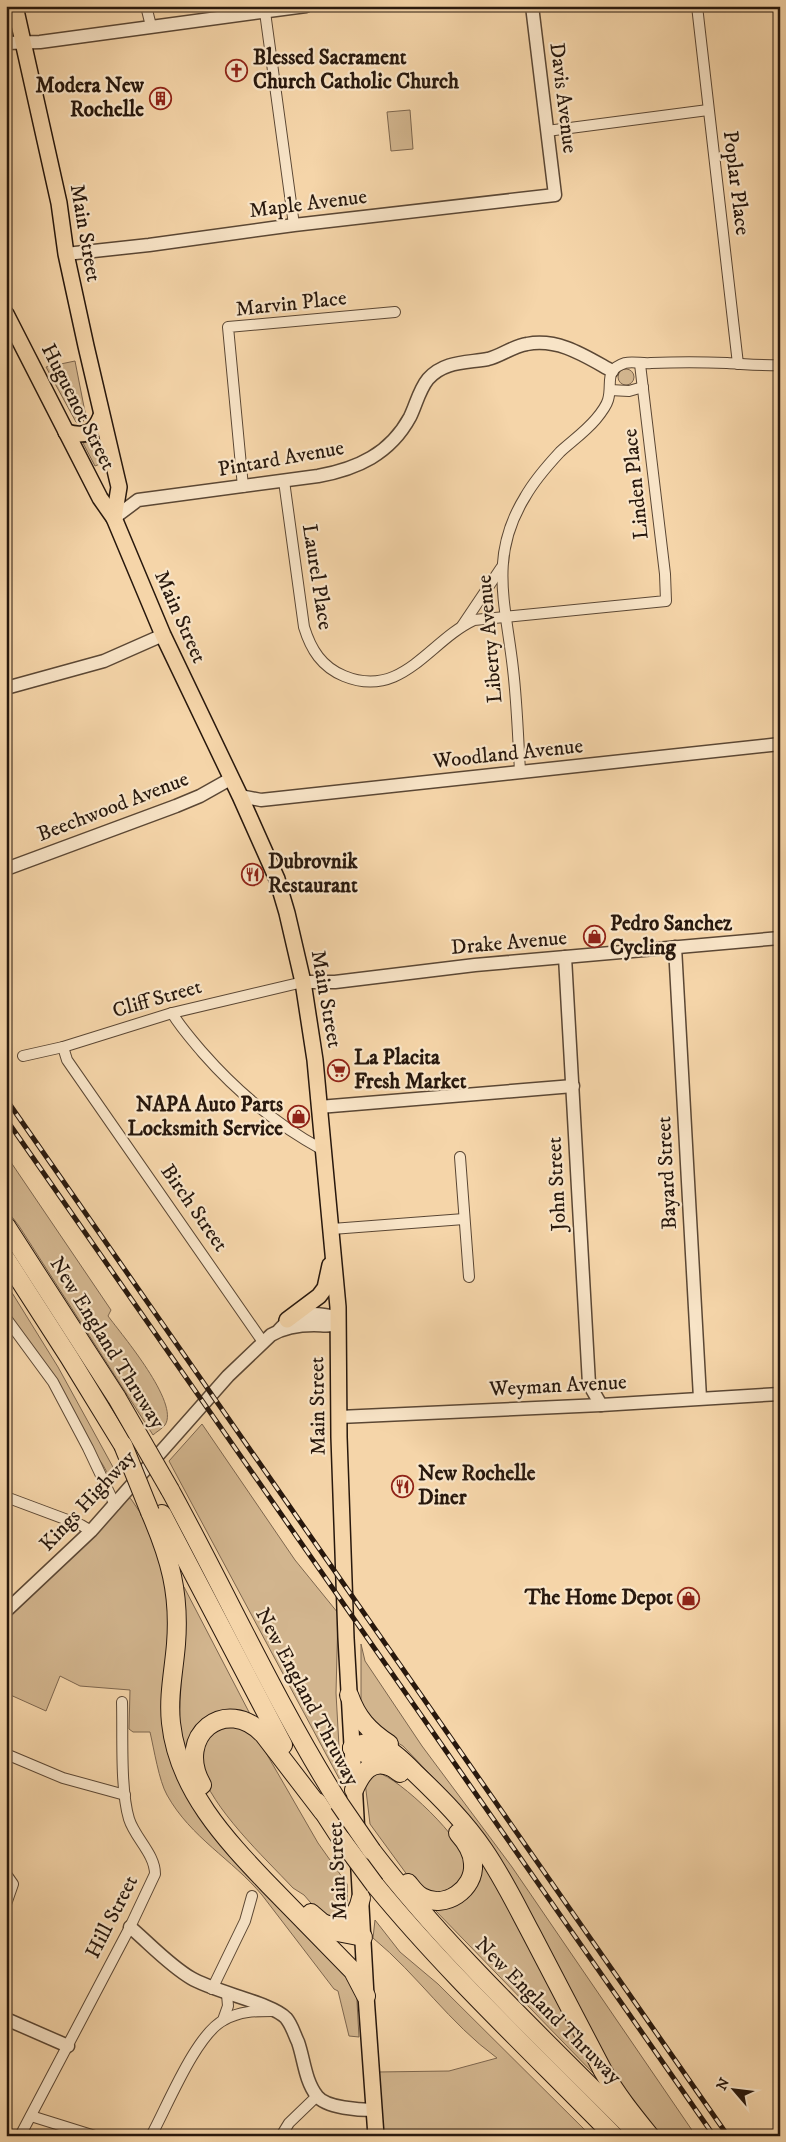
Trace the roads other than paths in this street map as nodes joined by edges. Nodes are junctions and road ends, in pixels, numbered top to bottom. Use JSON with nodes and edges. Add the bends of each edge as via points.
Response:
{"nodes":[{"id":1,"x":15,"y":6,"type":"edge"},
{"id":2,"x":146,"y":6,"type":"edge"},
{"id":3,"x":306,"y":6,"type":"edge"},
{"id":4,"x":532,"y":6,"type":"edge"},
{"id":5,"x":697,"y":6,"type":"edge"},
{"id":6,"x":265,"y":12,"type":"junction"},
{"id":7,"x":151,"y":26,"type":"junction"},
{"id":8,"x":24,"y":42,"type":"junction"},
{"id":9,"x":6,"y":43,"type":"edge"},
{"id":10,"x":708,"y":110,"type":"junction"},
{"id":11,"x":547,"y":131,"type":"junction"},
{"id":12,"x":555,"y":195,"type":"joint"},
{"id":13,"x":294,"y":225,"type":"junction"},
{"id":14,"x":66,"y":254,"type":"junction"},
{"id":15,"x":395,"y":312,"type":"dead end"},
{"id":16,"x":6,"y":314,"type":"edge"},
{"id":17,"x":640,"y":364,"type":"junction"},
{"id":18,"x":738,"y":364,"type":"junction"},
{"id":19,"x":780,"y":365,"type":"edge"},
{"id":20,"x":765,"y":366,"type":"junction"},
{"id":21,"x":612,"y":371,"type":"junction"},
{"id":22,"x":780,"y":373,"type":"edge"},
{"id":23,"x":643,"y":387,"type":"junction"},
{"id":24,"x":610,"y":390,"type":"junction"},
{"id":25,"x":101,"y":416,"type":"junction"},
{"id":26,"x":66,"y":432,"type":"junction"},
{"id":27,"x":284,"y":481,"type":"junction"},
{"id":28,"x":243,"y":487,"type":"junction"},
{"id":29,"x":114,"y":518,"type":"junction"},
{"id":30,"x":501,"y":568,"type":"junction"},
{"id":31,"x":666,"y":601,"type":"joint"},
{"id":32,"x":507,"y":618,"type":"junction"},
{"id":33,"x":461,"y":626,"type":"junction"},
{"id":34,"x":163,"y":635,"type":"junction"},
{"id":35,"x":7,"y":685,"type":"edge"},
{"id":36,"x":780,"y":744,"type":"edge"},
{"id":37,"x":520,"y":771,"type":"junction"},
{"id":38,"x":232,"y":778,"type":"junction"},
{"id":39,"x":240,"y":796,"type":"junction"},
{"id":40,"x":6,"y":869,"type":"edge"},
{"id":41,"x":780,"y":938,"type":"edge"},
{"id":42,"x":675,"y":947,"type":"junction"},
{"id":43,"x":565,"y":957,"type":"junction"},
{"id":44,"x":302,"y":982,"type":"junction"},
{"id":45,"x":172,"y":1014,"type":"junction"},
{"id":46,"x":62,"y":1047,"type":"junction"},
{"id":47,"x":23,"y":1056,"type":"dead end"},
{"id":48,"x":573,"y":1086,"type":"junction"},
{"id":49,"x":319,"y":1107,"type":"junction"},
{"id":50,"x":323,"y":1150,"type":"junction"},
{"id":51,"x":460,"y":1157,"type":"dead end"},
{"id":52,"x":464,"y":1219,"type":"junction"},
{"id":53,"x":6,"y":1226,"type":"edge"},
{"id":54,"x":332,"y":1229,"type":"junction"},
{"id":55,"x":334,"y":1248,"type":"junction"},
{"id":56,"x":6,"y":1260,"type":"edge"},
{"id":57,"x":469,"y":1278,"type":"dead end"},
{"id":58,"x":6,"y":1318,"type":"edge"},
{"id":59,"x":338,"y":1324,"type":"junction"},
{"id":60,"x":283,"y":1325,"type":"junction"},
{"id":61,"x":263,"y":1342,"type":"junction"},
{"id":62,"x":780,"y":1394,"type":"edge"},
{"id":63,"x":700,"y":1398,"type":"junction"},
{"id":64,"x":601,"y":1405,"type":"junction"},
{"id":65,"x":338,"y":1416,"type":"junction"},
{"id":66,"x":6,"y":1497,"type":"edge"},
{"id":67,"x":115,"y":1505,"type":"junction"},
{"id":68,"x":154,"y":1508,"type":"junction"},
{"id":69,"x":91,"y":1531,"type":"junction"},
{"id":70,"x":6,"y":1611,"type":"edge"},
{"id":71,"x":349,"y":1696,"type":"junction"},
{"id":72,"x":122,"y":1702,"type":"dead end"},
{"id":73,"x":352,"y":1748,"type":"junction"},
{"id":74,"x":6,"y":1754,"type":"edge"},
{"id":75,"x":396,"y":1769,"type":"junction"},
{"id":76,"x":354,"y":1790,"type":"junction"},
{"id":77,"x":434,"y":1791,"type":"junction"},
{"id":78,"x":125,"y":1795,"type":"junction"},
{"id":79,"x":323,"y":1812,"type":"junction"},
{"id":80,"x":375,"y":1855,"type":"junction"},
{"id":81,"x":6,"y":1874,"type":"edge"},
{"id":82,"x":252,"y":1896,"type":"dead end"},
{"id":83,"x":361,"y":1898,"type":"junction"},
{"id":84,"x":6,"y":1904,"type":"edge"},
{"id":85,"x":130,"y":1927,"type":"junction"},
{"id":86,"x":317,"y":1927,"type":"junction"},
{"id":87,"x":363,"y":1942,"type":"junction"},
{"id":88,"x":212,"y":1988,"type":"junction"},
{"id":89,"x":227,"y":1994,"type":"junction"},
{"id":90,"x":366,"y":1996,"type":"junction"},
{"id":91,"x":274,"y":2010,"type":"junction"},
{"id":92,"x":6,"y":2019,"type":"edge"},
{"id":93,"x":223,"y":2020,"type":"junction"},
{"id":94,"x":68,"y":2046,"type":"junction"},
{"id":95,"x":317,"y":2096,"type":"junction"},
{"id":96,"x":374,"y":2110,"type":"junction"},
{"id":97,"x":31,"y":2116,"type":"junction"},
{"id":98,"x":20,"y":2136,"type":"edge"},
{"id":99,"x":95,"y":2136,"type":"edge"},
{"id":100,"x":152,"y":2136,"type":"edge"},
{"id":101,"x":281,"y":2136,"type":"edge"},
{"id":102,"x":376,"y":2136,"type":"edge"},
{"id":103,"x":614,"y":2136,"type":"edge"},
{"id":104,"x":639,"y":2136,"type":"edge"},
{"id":105,"x":650,"y":2136,"type":"edge"}],
"edges":[{"from":1,"to":8,"type":"main road","name":"Main Street"},
{"from":2,"to":7,"type":"street"},
{"from":3,"to":6,"type":"street"},
{"from":4,"to":11,"type":"street","name":"Davis Avenue"},
{"from":5,"to":10,"type":"street","name":"Poplar Place"},
{"from":6,"to":7,"type":"street"},
{"from":6,"to":13,"type":"street"},
{"from":7,"to":8,"type":"street"},
{"from":8,"to":9,"type":"street"},
{"from":8,"to":14,"type":"main road","name":"Main Street","via":[[59,203]]},
{"from":10,"to":11,"type":"street"},
{"from":10,"to":18,"type":"street","name":"Poplar Place"},
{"from":11,"to":12,"type":"street","name":"Davis Avenue"},
{"from":12,"to":13,"type":"street","name":"Maple Avenue"},
{"from":13,"to":14,"type":"street","name":"Maple Avenue"},
{"from":14,"to":25,"type":"main road","name":"Main Street"},
{"from":15,"to":28,"type":"street","name":"Marvin Place","via":[[228,327]]},
{"from":16,"to":26,"type":"main road","name":"Huguenot Street"},
{"from":17,"to":18,"type":"street"},
{"from":17,"to":21,"type":"street","via":[[628,362]]},
{"from":17,"to":23,"type":"street","name":"Linden Place"},
{"from":18,"to":20,"type":"street"},
{"from":19,"to":20,"type":"street"},
{"from":20,"to":22,"type":"street"},
{"from":21,"to":24,"type":"street","name":"Liberty Avenue"},
{"from":21,"to":27,"type":"street","name":"Pintard Avenue","via":[[564,346],[545,342],[526,344],[489,358],[447,365],[426,381],[401,431],[376,456],[342,472]]},
{"from":23,"to":24,"type":"street","via":[[629,391]]},
{"from":23,"to":31,"type":"street","name":"Linden Place"},
{"from":24,"to":30,"type":"street","name":"Liberty Avenue","via":[[604,408],[555,458],[524,498],[506,540]]},
{"from":25,"to":26,"type":"main road","via":[[89,433]]},
{"from":25,"to":29,"type":"main road","name":"Main Street","via":[[119,487]]},
{"from":26,"to":29,"type":"main road","name":"Huguenot Street"},
{"from":27,"to":28,"type":"street","name":"Pintard Avenue"},
{"from":27,"to":33,"type":"street","name":"Laurel Place","via":[[304,628],[309,643],[322,662],[333,671],[362,681],[389,680],[420,661]]},
{"from":28,"to":29,"type":"street","name":"Pintard Avenue","via":[[138,500]]},
{"from":29,"to":34,"type":"main road","name":"Main Street"},
{"from":30,"to":32,"type":"street","name":"Liberty Avenue"},
{"from":30,"to":33,"type":"street","name":"Laurel Place"},
{"from":31,"to":32,"type":"street","name":"Laurel Place"},
{"from":32,"to":33,"type":"street","name":"Laurel Place","via":[[474,620]]},
{"from":32,"to":37,"type":"street","name":"Liberty Avenue"},
{"from":34,"to":35,"type":"street","via":[[104,661]]},
{"from":34,"to":38,"type":"main road","name":"Main Street"},
{"from":36,"to":37,"type":"street","name":"Woodland Avenue"},
{"from":37,"to":39,"type":"street","name":"Woodland Avenue","via":[[261,800]]},
{"from":38,"to":39,"type":"main road","name":"Main Street"},
{"from":38,"to":40,"type":"street","name":"Beechwood Avenue","via":[[176,806]]},
{"from":39,"to":44,"type":"main road","name":"Main Street","via":[[277,879]]},
{"from":41,"to":42,"type":"street","name":"Drake Avenue"},
{"from":42,"to":43,"type":"street","name":"Drake Avenue"},
{"from":42,"to":63,"type":"street","name":"Bayard Street"},
{"from":43,"to":44,"type":"street","name":"Drake Avenue","via":[[335,982]]},
{"from":43,"to":48,"type":"street","name":"John Street"},
{"from":44,"to":45,"type":"street","name":"Cliff Street"},
{"from":44,"to":49,"type":"main road","name":"Main Street"},
{"from":45,"to":46,"type":"street","name":"Cliff Street"},
{"from":45,"to":50,"type":"street","via":[[240,1093],[298,1136]]},
{"from":46,"to":47,"type":"street","name":"Cliff Street"},
{"from":46,"to":61,"type":"street","name":"Birch Street","via":[[67,1060]]},
{"from":48,"to":49,"type":"street"},
{"from":48,"to":64,"type":"street","name":"John Street","via":[[589,1384]]},
{"from":49,"to":50,"type":"main road","name":"Main Street"},
{"from":50,"to":54,"type":"main road","name":"Main Street"},
{"from":51,"to":52,"type":"street"},
{"from":52,"to":54,"type":"street"},
{"from":52,"to":57,"type":"street"},
{"from":53,"to":80,"type":"highway","name":"New England Thruway","bridge":true,"via":[[117,1398],[225,1592],[288,1716],[339,1803]]},
{"from":54,"to":55,"type":"main road","name":"Main Street"},
{"from":55,"to":59,"type":"main road","name":"Main Street"},
{"from":55,"to":60,"type":"main road","via":[[324,1288]]},
{"from":56,"to":68,"type":"highway","name":"New England Thruway","bridge":true,"via":[[104,1413]]},
{"from":58,"to":67,"type":"street","via":[[53,1382]]},
{"from":59,"to":60,"type":"street","name":"Kings Highway","via":[[330,1316],[301,1314]]},
{"from":59,"to":65,"type":"main road","name":"Main Street"},
{"from":60,"to":61,"type":"street","name":"Kings Highway"},
{"from":61,"to":67,"type":"street","name":"Kings Highway","via":[[228,1376]]},
{"from":62,"to":63,"type":"street","name":"Weyman Avenue"},
{"from":63,"to":64,"type":"street","name":"Weyman Avenue"},
{"from":64,"to":65,"type":"street","name":"Weyman Avenue"},
{"from":65,"to":71,"type":"main road","name":"Main Street"},
{"from":66,"to":69,"type":"street"},
{"from":67,"to":69,"type":"street","name":"Kings Highway"},
{"from":68,"to":79,"type":"highway","name":"New England Thruway","via":[[207,1598],[270,1721]]},
{"from":68,"to":86,"type":"highway","via":[[176,1586],[177,1628],[170,1709],[172,1736],[180,1764],[205,1810],[229,1842]]},
{"from":69,"to":70,"type":"street","name":"Kings Highway"},
{"from":71,"to":73,"type":"main road","name":"Main Street"},
{"from":71,"to":77,"type":"highway","via":[[366,1727],[399,1751]]},
{"from":72,"to":78,"type":"street","name":"Hill Street"},
{"from":73,"to":75,"type":"highway","via":[[383,1760]]},
{"from":73,"to":76,"type":"main road","name":"Main Street"},
{"from":73,"to":77,"type":"highway","via":[[365,1743],[384,1747]]},
{"from":74,"to":78,"type":"street","via":[[63,1778]]},
{"from":75,"to":76,"type":"highway","via":[[384,1764],[372,1766]]},
{"from":75,"to":80,"type":"highway","via":[[466,1843],[473,1858],[472,1874],[461,1892],[447,1900],[434,1900],[422,1897],[398,1872]]},
{"from":76,"to":83,"type":"main road","name":"Main Street"},
{"from":77,"to":105,"type":"highway","via":[[491,1861],[604,2072]]},
{"from":78,"to":85,"type":"street","name":"Hill Street","via":[[134,1832],[155,1867],[155,1874]]},
{"from":79,"to":86,"type":"highway","via":[[253,1725],[240,1719],[222,1720],[208,1727],[198,1739],[194,1768],[214,1804]]},
{"from":79,"to":103,"type":"highway","name":"New England Thruway","bridge":true,"via":[[375,1885],[453,1974]]},
{"from":80,"to":104,"type":"highway","name":"New England Thruway","via":[[444,1937]]},
{"from":81,"to":84,"type":"street","via":[[13,1884]]},
{"from":82,"to":88,"type":"street","via":[[245,1921]]},
{"from":83,"to":86,"type":"highway","via":[[353,1917],[344,1924]]},
{"from":83,"to":87,"type":"main road","name":"Main Street"},
{"from":85,"to":88,"type":"street","via":[[191,1978]]},
{"from":85,"to":94,"type":"street","name":"Hill Street"},
{"from":86,"to":87,"type":"highway"},
{"from":86,"to":90,"type":"highway","via":[[353,1971]]},
{"from":87,"to":90,"type":"main road","name":"Main Street"},
{"from":88,"to":89,"type":"street"},
{"from":89,"to":91,"type":"street"},
{"from":89,"to":93,"type":"street","via":[[228,2006]]},
{"from":90,"to":96,"type":"main road","name":"Main Street"},
{"from":91,"to":93,"type":"street","via":[[249,2011]]},
{"from":91,"to":95,"type":"street","via":[[285,2017],[292,2028]]},
{"from":92,"to":94,"type":"street"},
{"from":93,"to":100,"type":"street","via":[[196,2051]]},
{"from":94,"to":97,"type":"street","name":"Hill Street"},
{"from":95,"to":96,"type":"street","via":[[329,2104]]},
{"from":95,"to":101,"type":"street","via":[[289,2122]]},
{"from":96,"to":102,"type":"main road","name":"Main Street"},
{"from":97,"to":98,"type":"street","name":"Hill Street"},
{"from":97,"to":99,"type":"street"}]}
